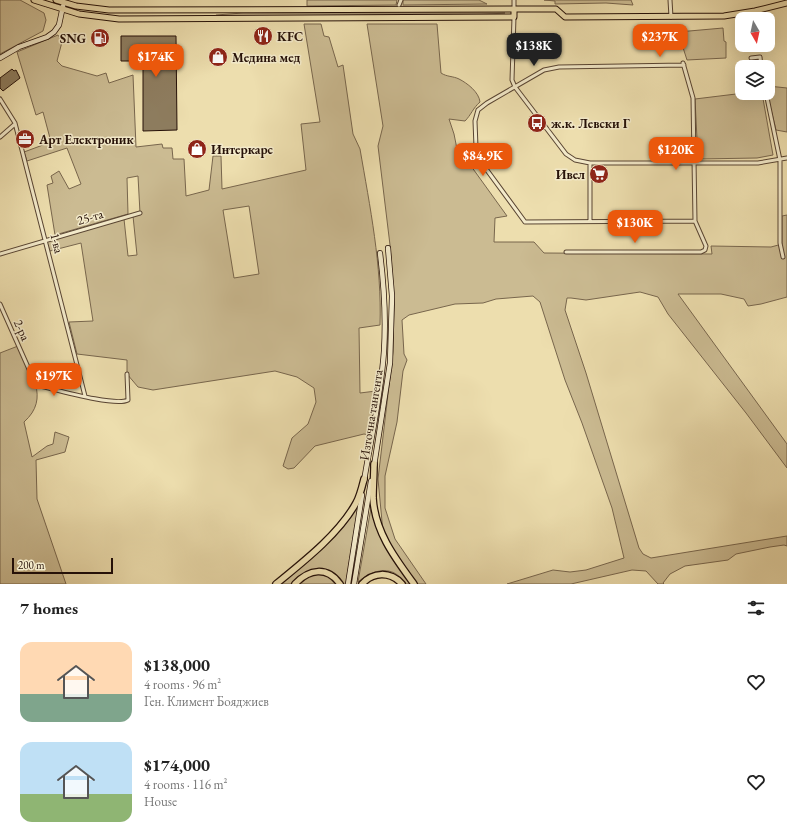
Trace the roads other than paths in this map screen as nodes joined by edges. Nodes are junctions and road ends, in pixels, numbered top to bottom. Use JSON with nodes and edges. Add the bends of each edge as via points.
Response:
{"nodes":[{"id":1,"x":34,"y":0,"type":"edge"},
{"id":2,"x":56,"y":0,"type":"edge"},
{"id":3,"x":401,"y":0,"type":"edge"},
{"id":4,"x":514,"y":0,"type":"edge"},
{"id":5,"x":670,"y":0,"type":"edge"},
{"id":6,"x":64,"y":1,"type":"edge"},
{"id":7,"x":787,"y":2,"type":"edge"},
{"id":8,"x":399,"y":5,"type":"dead end"},
{"id":9,"x":62,"y":9,"type":"junction"},
{"id":10,"x":514,"y":9,"type":"junction"},
{"id":11,"x":514,"y":17,"type":"junction"},
{"id":12,"x":671,"y":17,"type":"junction"},
{"id":13,"x":0,"y":58,"type":"edge"},
{"id":14,"x":751,"y":58,"type":"dead end"},
{"id":15,"x":760,"y":60,"type":"edge"},
{"id":16,"x":515,"y":87,"type":"junction"},
{"id":17,"x":0,"y":99,"type":"edge"},
{"id":18,"x":767,"y":100,"type":"edge"},
{"id":19,"x":15,"y":123,"type":"junction"},
{"id":20,"x":0,"y":137,"type":"edge"},
{"id":21,"x":787,"y":158,"type":"edge"},
{"id":22,"x":780,"y":160,"type":"junction"},
{"id":23,"x":590,"y":163,"type":"junction"},
{"id":24,"x":695,"y":163,"type":"junction"},
{"id":25,"x":140,"y":213,"type":"dead end"},
{"id":26,"x":590,"y":221,"type":"junction"},
{"id":27,"x":695,"y":221,"type":"junction"},
{"id":28,"x":46,"y":240,"type":"junction"},
{"id":29,"x":388,"y":248,"type":"dead end"},
{"id":30,"x":566,"y":252,"type":"dead end"},
{"id":31,"x":380,"y":253,"type":"dead end"},
{"id":32,"x":0,"y":254,"type":"edge"},
{"id":33,"x":783,"y":256,"type":"dead end"},
{"id":34,"x":0,"y":304,"type":"edge"},
{"id":35,"x":127,"y":374,"type":"dead end"},
{"id":36,"x":85,"y":396,"type":"junction"},
{"id":37,"x":374,"y":464,"type":"junction"},
{"id":38,"x":364,"y":479,"type":"junction"},
{"id":39,"x":276,"y":584,"type":"edge"},
{"id":40,"x":295,"y":584,"type":"edge"},
{"id":41,"x":340,"y":584,"type":"edge"},
{"id":42,"x":348,"y":584,"type":"edge"},
{"id":43,"x":354,"y":584,"type":"edge"},
{"id":44,"x":362,"y":584,"type":"edge"},
{"id":45,"x":402,"y":584,"type":"edge"},
{"id":46,"x":414,"y":584,"type":"edge"}],
"edges":[{"from":1,"to":9,"type":"main road"},
{"from":2,"to":6,"type":"main road"},
{"from":3,"to":8,"type":"street"},
{"from":4,"to":10,"type":"street"},
{"from":5,"to":12,"type":"street"},
{"from":6,"to":9,"type":"street"},
{"from":6,"to":10,"type":"main road","via":[[100,10],[143,11]]},
{"from":7,"to":12,"type":"main road","via":[[724,16]]},
{"from":9,"to":11,"type":"main road","via":[[119,19]]},
{"from":9,"to":13,"type":"street","via":[[59,25],[54,32]]},
{"from":10,"to":11,"type":"main road"},
{"from":10,"to":12,"type":"main road","via":[[556,9],[565,17]]},
{"from":11,"to":16,"type":"street","via":[[512,76]]},
{"from":14,"to":15,"type":"street","via":[[760,57]]},
{"from":16,"to":23,"type":"street","via":[[566,154],[575,160]]},
{"from":16,"to":24,"type":"street","via":[[544,70],[559,67],[684,64],[693,98]]},
{"from":16,"to":26,"type":"street","via":[[480,107],[476,112],[476,147],[481,162],[525,222]]},
{"from":17,"to":19,"type":"street","name":"1-ва"},
{"from":18,"to":22,"type":"street"},
{"from":19,"to":20,"type":"street"},
{"from":19,"to":28,"type":"street","name":"1-ва"},
{"from":21,"to":22,"type":"street"},
{"from":22,"to":24,"type":"street","via":[[758,163]]},
{"from":22,"to":33,"type":"street","via":[[780,243]]},
{"from":23,"to":24,"type":"street"},
{"from":23,"to":26,"type":"street"},
{"from":24,"to":27,"type":"street"},
{"from":25,"to":28,"type":"street","name":"25-та"},
{"from":26,"to":27,"type":"street"},
{"from":27,"to":30,"type":"street","via":[[706,246],[706,250],[701,252]]},
{"from":28,"to":32,"type":"street","name":"25-та"},
{"from":28,"to":36,"type":"street","name":"1-ва"},
{"from":29,"to":37,"type":"street","name":"Източна тангента","via":[[392,296],[390,363]]},
{"from":31,"to":38,"type":"street","name":"Източна тангента","via":[[384,299],[384,350]]},
{"from":34,"to":36,"type":"street","name":"2-ра","via":[[36,385]]},
{"from":35,"to":36,"type":"street","name":"2-ра","via":[[128,400],[125,402],[109,402]]},
{"from":37,"to":43,"type":"street","name":"Източна тангента"},
{"from":37,"to":46,"type":"highway","via":[[373,498],[380,530],[387,546]]},
{"from":38,"to":39,"type":"highway","via":[[350,514],[304,561]]},
{"from":38,"to":42,"type":"street","name":"Източна тангента"},
{"from":40,"to":41,"type":"highway","via":[[305,575],[317,571],[329,574]]},
{"from":44,"to":45,"type":"highway","via":[[371,576],[383,574]]}]}
